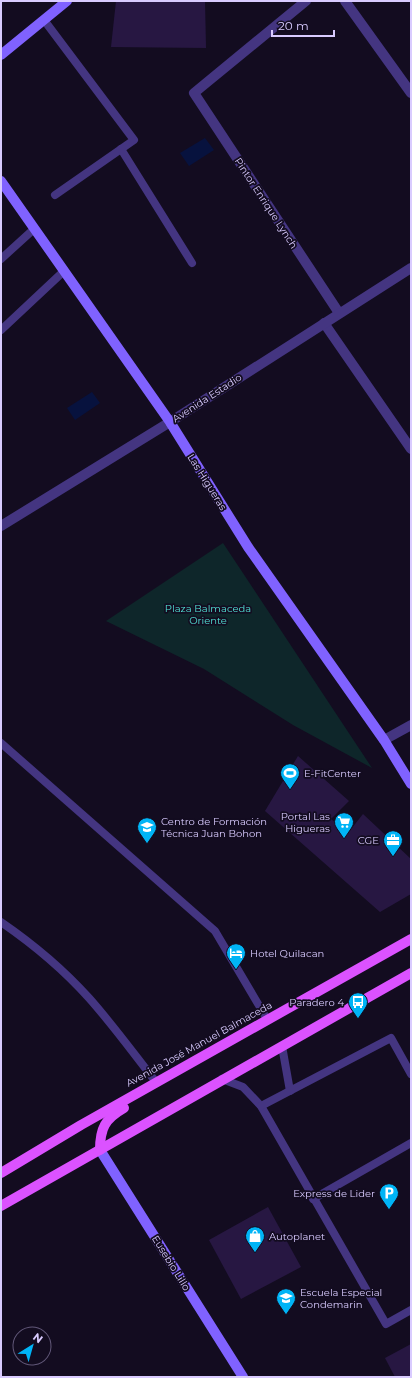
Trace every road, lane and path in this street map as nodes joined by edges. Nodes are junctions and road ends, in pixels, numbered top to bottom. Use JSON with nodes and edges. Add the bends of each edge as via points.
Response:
{"nodes":[{"id":1,"x":67,"y":1,"type":"edge"},
{"id":2,"x":306,"y":1,"type":"edge"},
{"id":3,"x":345,"y":1,"type":"edge"},
{"id":4,"x":44,"y":20,"type":"junction"},
{"id":5,"x":1,"y":55,"type":"edge"},
{"id":6,"x":411,"y":93,"type":"edge"},
{"id":7,"x":121,"y":149,"type":"junction"},
{"id":8,"x":1,"y":182,"type":"edge"},
{"id":9,"x":55,"y":195,"type":"dead end"},
{"id":10,"x":34,"y":229,"type":"junction"},
{"id":11,"x":1,"y":259,"type":"edge"},
{"id":12,"x":192,"y":263,"type":"dead end"},
{"id":13,"x":411,"y":268,"type":"edge"},
{"id":14,"x":64,"y":271,"type":"junction"},
{"id":15,"x":339,"y":313,"type":"junction"},
{"id":16,"x":324,"y":323,"type":"junction"},
{"id":17,"x":1,"y":330,"type":"edge"},
{"id":18,"x":170,"y":422,"type":"junction"},
{"id":19,"x":411,"y":449,"type":"edge"},
{"id":20,"x":1,"y":526,"type":"edge"},
{"id":21,"x":411,"y":725,"type":"edge"},
{"id":22,"x":384,"y":740,"type":"junction"},
{"id":23,"x":1,"y":743,"type":"edge"},
{"id":24,"x":411,"y":784,"type":"edge"},
{"id":25,"x":1,"y":922,"type":"edge"},
{"id":26,"x":411,"y":939,"type":"edge"},
{"id":27,"x":411,"y":974,"type":"edge"},
{"id":28,"x":267,"y":1020,"type":"junction"},
{"id":29,"x":223,"y":1044,"type":"junction"},
{"id":30,"x":282,"y":1046,"type":"junction"},
{"id":31,"x":411,"y":1074,"type":"edge"},
{"id":32,"x":222,"y":1080,"type":"junction"},
{"id":33,"x":156,"y":1082,"type":"junction"},
{"id":34,"x":290,"y":1091,"type":"junction"},
{"id":35,"x":261,"y":1106,"type":"junction"},
{"id":36,"x":411,"y":1143,"type":"edge"},
{"id":37,"x":100,"y":1150,"type":"junction"},
{"id":38,"x":1,"y":1172,"type":"edge"},
{"id":39,"x":313,"y":1199,"type":"junction"},
{"id":40,"x":1,"y":1206,"type":"edge"},
{"id":41,"x":411,"y":1310,"type":"edge"},
{"id":42,"x":243,"y":1377,"type":"edge"}],
"edges":[{"from":1,"to":4,"type":"main road"},
{"from":2,"to":15,"type":"street","name":"Pintor Enrique Lynch","via":[[194,93]]},
{"from":3,"to":6,"type":"street"},
{"from":4,"to":5,"type":"main road"},
{"from":4,"to":7,"type":"lane","via":[[134,140]]},
{"from":7,"to":9,"type":"lane"},
{"from":7,"to":12,"type":"lane"},
{"from":8,"to":10,"type":"main road","name":"Las Higueras"},
{"from":10,"to":11,"type":"lane"},
{"from":10,"to":14,"type":"main road","name":"Las Higueras"},
{"from":13,"to":15,"type":"street","name":"Avenida Estadio"},
{"from":14,"to":17,"type":"lane"},
{"from":14,"to":18,"type":"main road","name":"Las Higueras"},
{"from":15,"to":16,"type":"street","name":"Avenida Estadio"},
{"from":16,"to":18,"type":"street","name":"Avenida Estadio"},
{"from":16,"to":19,"type":"street"},
{"from":18,"to":20,"type":"street","name":"Avenida Estadio"},
{"from":18,"to":22,"type":"main road","name":"Las Higueras","via":[[248,547]]},
{"from":21,"to":22,"type":"street"},
{"from":22,"to":24,"type":"main road","name":"Las Higueras"},
{"from":23,"to":28,"type":"lane","via":[[215,931]]},
{"from":25,"to":33,"type":"lane","via":[[50,960],[89,998]]},
{"from":26,"to":28,"type":"main road","name":"Avenida José Manuel Balmaceda"},
{"from":27,"to":30,"type":"main road"},
{"from":28,"to":29,"type":"main road","name":"Avenida José Manuel Balmaceda"},
{"from":29,"to":33,"type":"main road","name":"Avenida José Manuel Balmaceda"},
{"from":29,"to":37,"type":"main road","via":[[205,1061],[113,1114],[104,1124],[100,1136]]},
{"from":30,"to":32,"type":"main road"},
{"from":30,"to":34,"type":"lane"},
{"from":31,"to":34,"type":"lane","via":[[391,1038]]},
{"from":32,"to":35,"type":"lane","via":[[242,1087]]},
{"from":32,"to":37,"type":"main road"},
{"from":33,"to":38,"type":"main road","name":"Avenida José Manuel Balmaceda"},
{"from":34,"to":35,"type":"lane"},
{"from":35,"to":39,"type":"lane"},
{"from":36,"to":39,"type":"lane"},
{"from":37,"to":40,"type":"main road"},
{"from":37,"to":42,"type":"main road","name":"Eusebio Lillo"},
{"from":39,"to":41,"type":"lane","via":[[386,1324]]}]}
